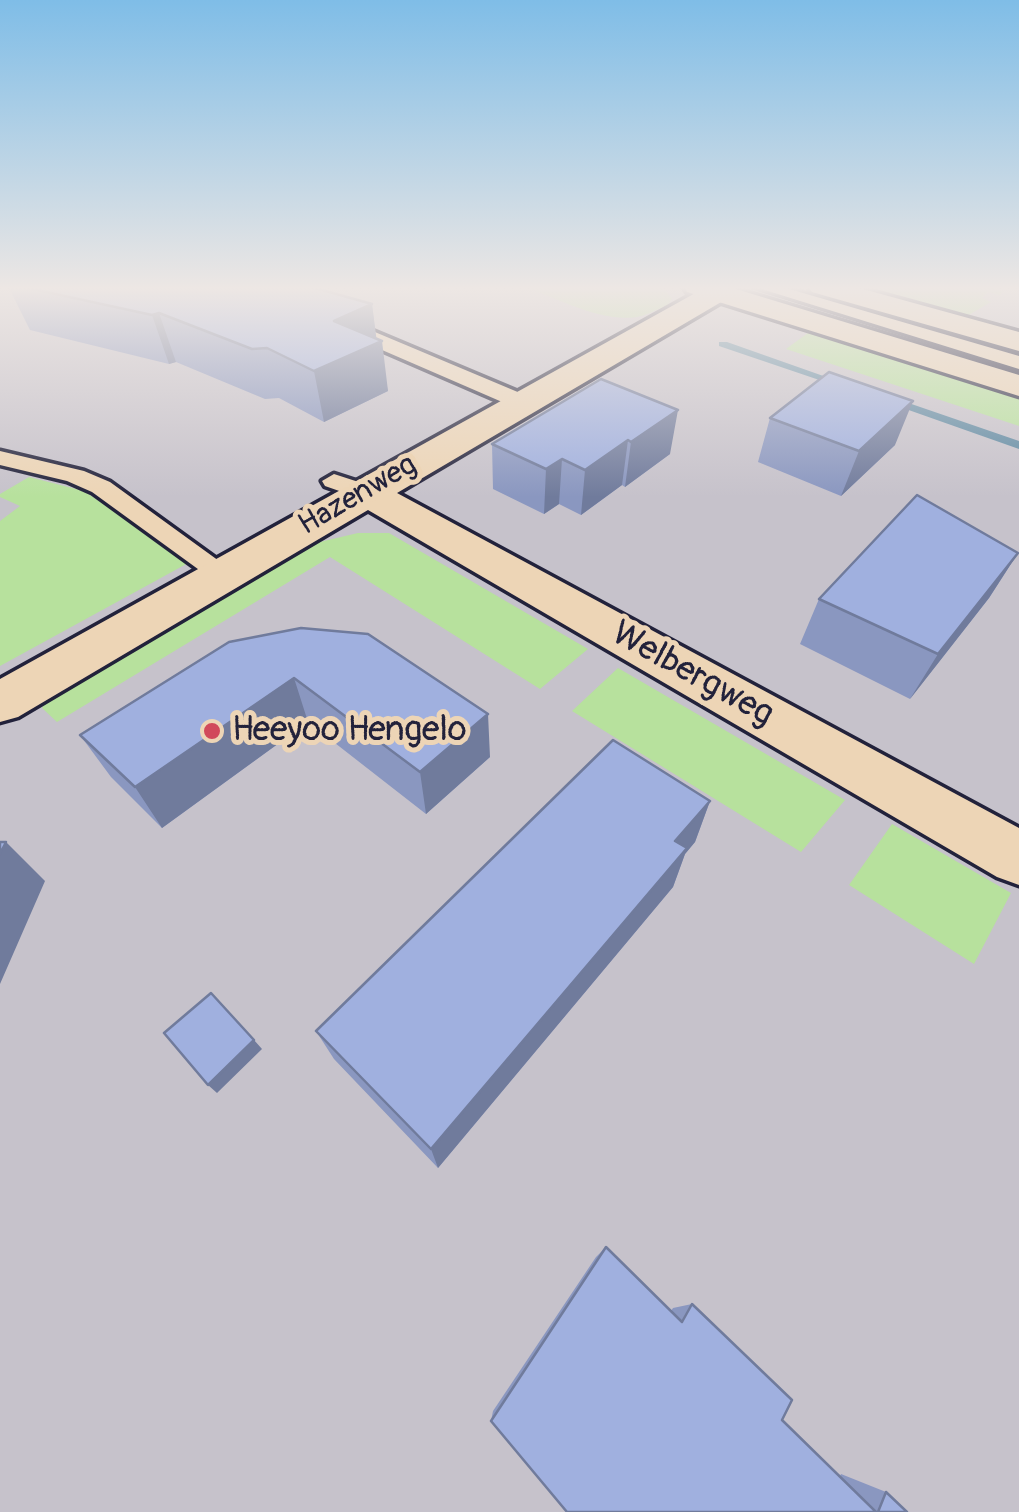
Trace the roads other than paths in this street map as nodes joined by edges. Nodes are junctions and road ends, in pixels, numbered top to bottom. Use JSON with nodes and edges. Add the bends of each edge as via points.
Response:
{"nodes":[{"id":1,"x":416,"y":357,"type":"edge"},
{"id":2,"x":598,"y":357,"type":"edge"},
{"id":3,"x":925,"y":357,"type":"edge"},
{"id":4,"x":1019,"y":386,"type":"edge"},
{"id":5,"x":524,"y":402,"type":"junction"},
{"id":6,"x":0,"y":458,"type":"edge"},
{"id":7,"x":349,"y":487,"type":"junction"},
{"id":8,"x":223,"y":574,"type":"junction"},
{"id":9,"x":0,"y":704,"type":"edge"},
{"id":10,"x":1019,"y":858,"type":"edge"}],
"edges":[{"from":1,"to":5,"type":"lane"},
{"from":2,"to":5,"type":"street","name":"Hazenweg"},
{"from":3,"to":4,"type":"street"},
{"from":5,"to":7,"type":"street","name":"Hazenweg"},
{"from":6,"to":8,"type":"lane","via":[[101,486]]},
{"from":7,"to":8,"type":"street","name":"Hazenweg"},
{"from":7,"to":10,"type":"street","name":"Welbergweg"},
{"from":8,"to":9,"type":"street","name":"Hazenweg"}]}
